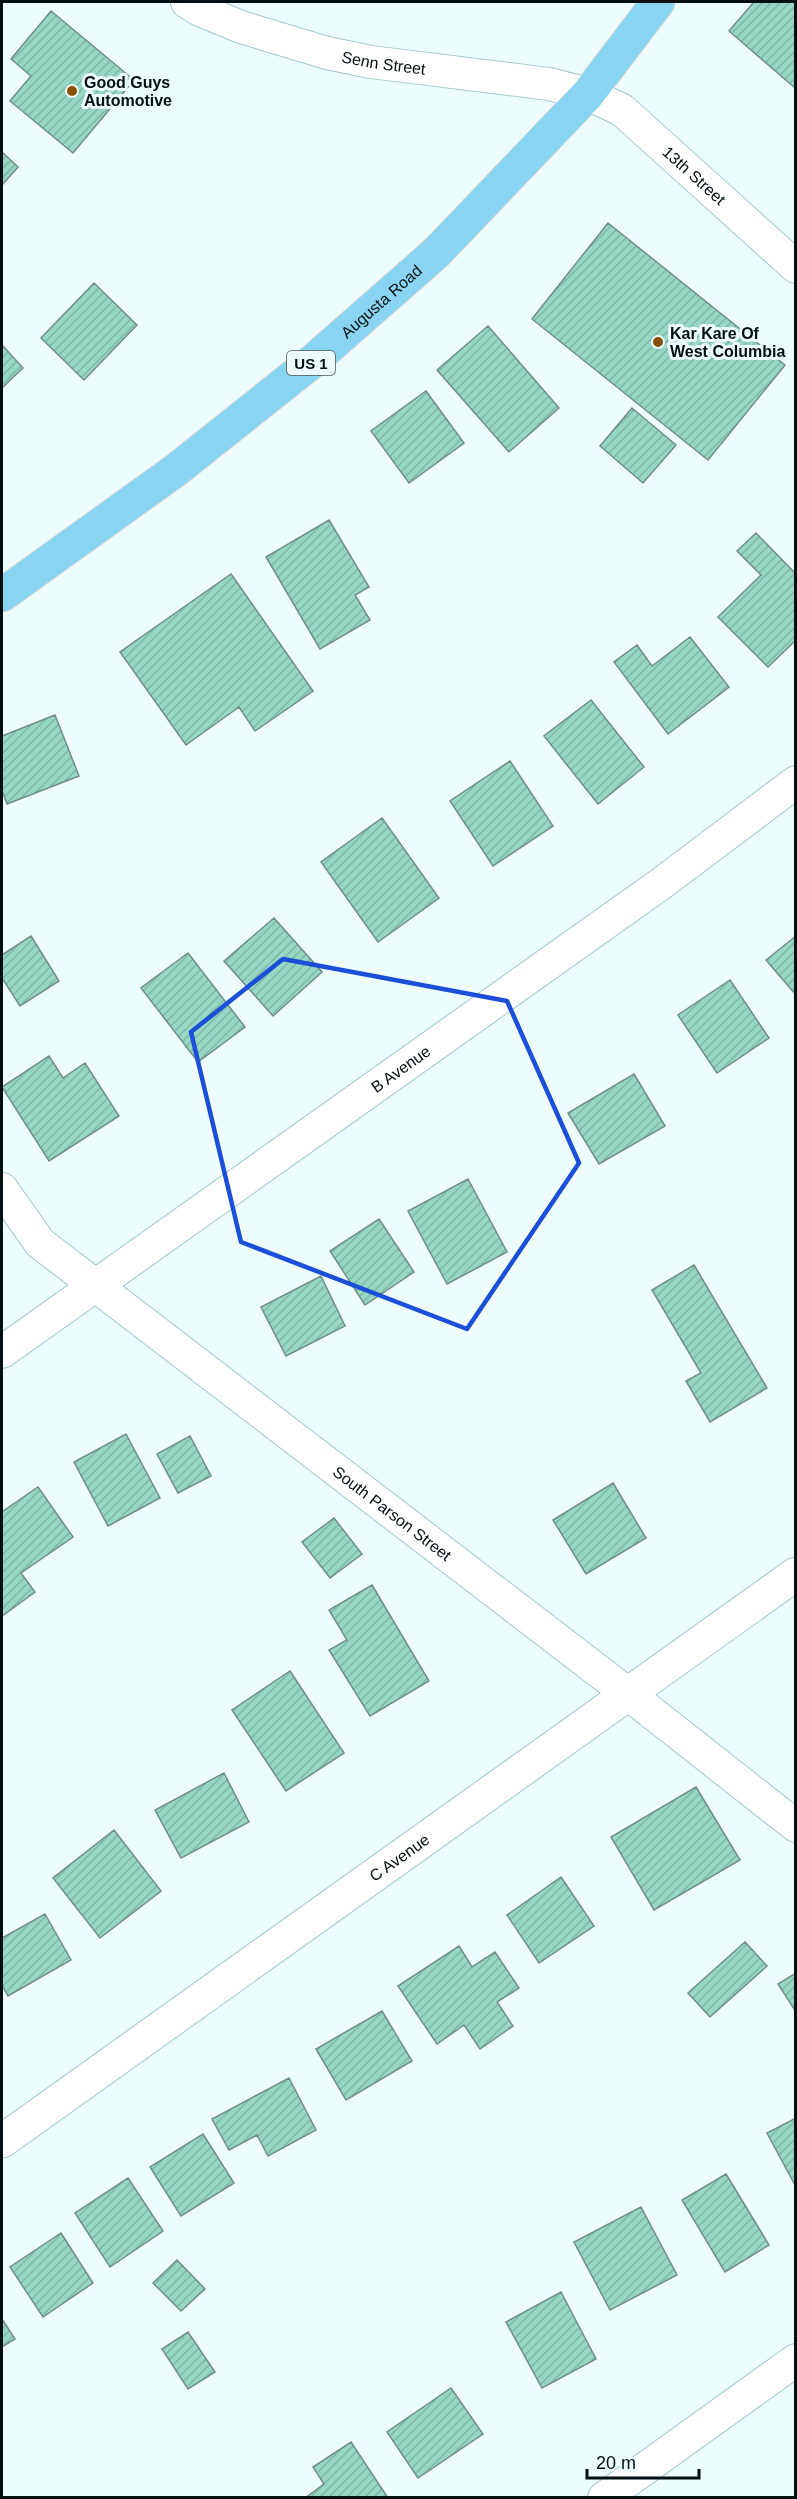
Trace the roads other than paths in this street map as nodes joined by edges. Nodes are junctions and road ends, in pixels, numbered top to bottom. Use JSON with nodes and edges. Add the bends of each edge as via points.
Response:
{"nodes":[{"id":1,"x":187,"y":2,"type":"edge"},
{"id":2,"x":658,"y":2,"type":"edge"},
{"id":3,"x":588,"y":94,"type":"junction"},
{"id":4,"x":795,"y":267,"type":"edge"},
{"id":5,"x":2,"y":595,"type":"edge"},
{"id":6,"x":795,"y":782,"type":"edge"},
{"id":7,"x":2,"y":1189,"type":"edge"},
{"id":8,"x":95,"y":1285,"type":"junction"},
{"id":9,"x":2,"y":1352,"type":"edge"},
{"id":10,"x":795,"y":1574,"type":"edge"},
{"id":11,"x":627,"y":1693,"type":"junction"},
{"id":12,"x":795,"y":1826,"type":"edge"},
{"id":13,"x":2,"y":2140,"type":"edge"},
{"id":14,"x":795,"y":2360,"type":"edge"},
{"id":15,"x":604,"y":2498,"type":"edge"}],
"edges":[{"from":1,"to":3,"type":"street","name":"Senn Street","via":[[241,27],[327,53],[549,84]]},
{"from":2,"to":3,"type":"main road","name":"Augusta Road","number":"US 1"},
{"from":3,"to":4,"type":"street","name":"13th Street","via":[[622,110]]},
{"from":3,"to":5,"type":"main road","name":"Augusta Road","number":"US 1","via":[[437,252],[313,361],[176,470]]},
{"from":6,"to":8,"type":"street","name":"B Avenue","via":[[652,890]]},
{"from":7,"to":8,"type":"street","name":"South Parson Street","via":[[40,1243]]},
{"from":8,"to":9,"type":"street","name":"B Avenue"},
{"from":8,"to":11,"type":"street","name":"South Parson Street"},
{"from":10,"to":11,"type":"street","name":"C Avenue"},
{"from":11,"to":12,"type":"street","name":"South Parson Street"},
{"from":11,"to":13,"type":"street","name":"C Avenue"},
{"from":14,"to":15,"type":"street"}]}
